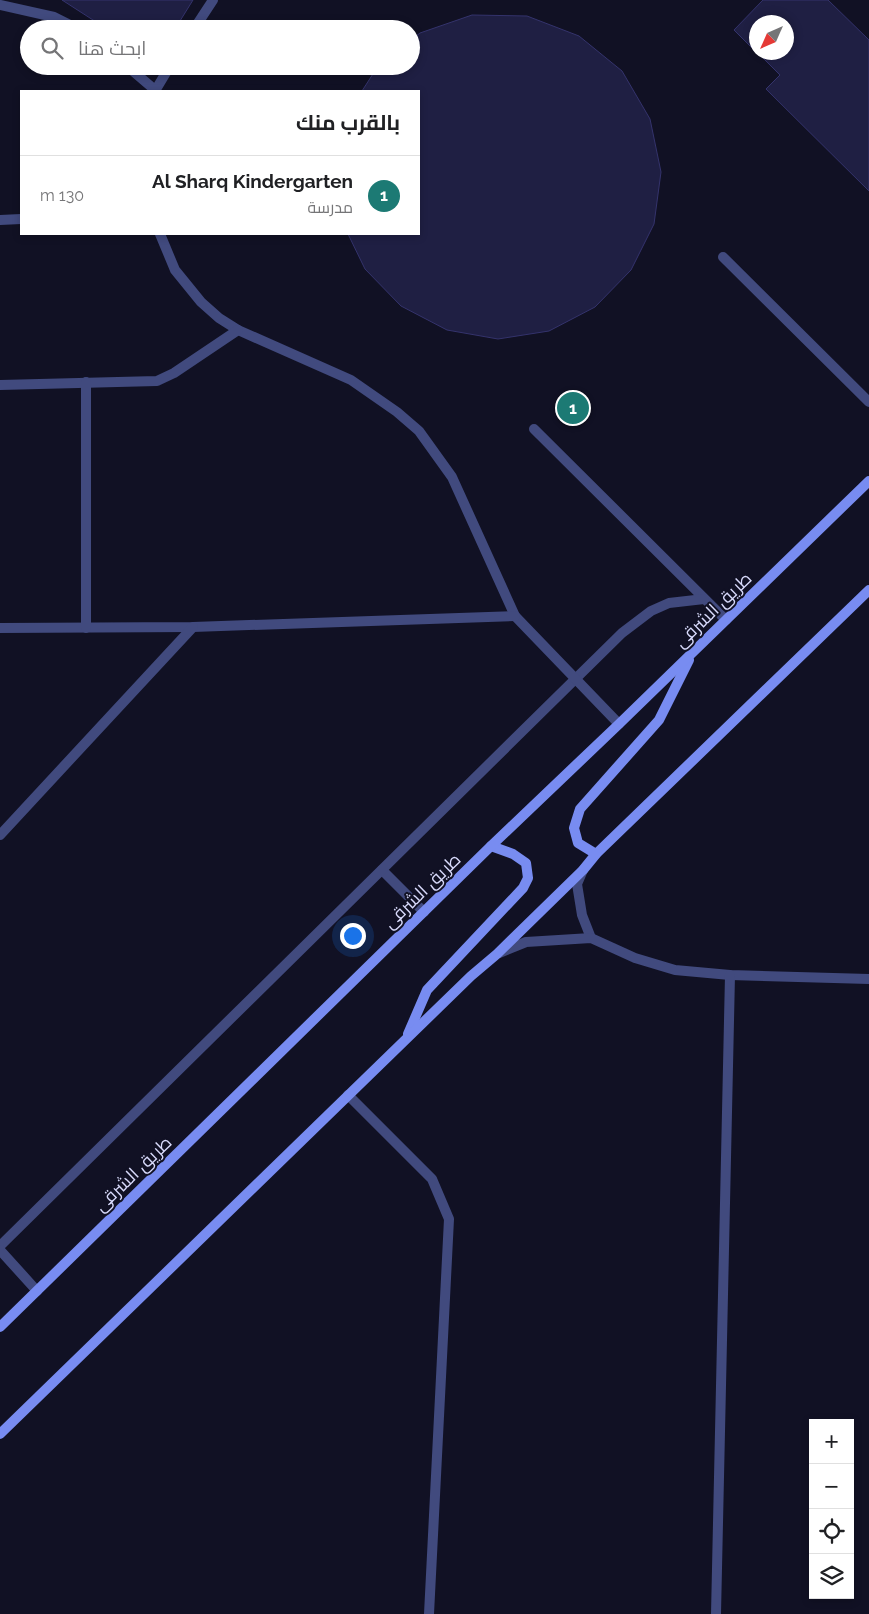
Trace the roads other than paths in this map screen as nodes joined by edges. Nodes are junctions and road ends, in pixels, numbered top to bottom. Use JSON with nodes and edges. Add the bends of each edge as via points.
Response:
{"nodes":[{"id":1,"x":213,"y":0,"type":"edge"},
{"id":2,"x":0,"y":5,"type":"edge"},
{"id":3,"x":60,"y":20,"type":"edge"},
{"id":4,"x":200,"y":20,"type":"edge"},
{"id":5,"x":137,"y":75,"type":"edge"},
{"id":6,"x":165,"y":75,"type":"edge"},
{"id":7,"x":154,"y":90,"type":"edge"},
{"id":8,"x":156,"y":90,"type":"edge"},
{"id":9,"x":20,"y":219,"type":"edge"},
{"id":10,"x":0,"y":220,"type":"edge"},
{"id":11,"x":160,"y":235,"type":"edge"},
{"id":12,"x":723,"y":257,"type":"dead end"},
{"id":13,"x":238,"y":330,"type":"junction"},
{"id":14,"x":86,"y":382,"type":"junction"},
{"id":15,"x":0,"y":385,"type":"edge"},
{"id":16,"x":869,"y":402,"type":"edge"},
{"id":17,"x":534,"y":430,"type":"dead end"},
{"id":18,"x":869,"y":481,"type":"edge"},
{"id":19,"x":869,"y":590,"type":"edge"},
{"id":20,"x":704,"y":599,"type":"junction"},
{"id":21,"x":515,"y":616,"type":"junction"},
{"id":22,"x":726,"y":620,"type":"junction"},
{"id":23,"x":0,"y":628,"type":"edge"},
{"id":24,"x":86,"y":628,"type":"junction"},
{"id":25,"x":193,"y":628,"type":"junction"},
{"id":26,"x":693,"y":652,"type":"junction"},
{"id":27,"x":576,"y":679,"type":"junction"},
{"id":28,"x":619,"y":724,"type":"junction"},
{"id":29,"x":0,"y":835,"type":"edge"},
{"id":30,"x":491,"y":846,"type":"junction"},
{"id":31,"x":596,"y":854,"type":"junction"},
{"id":32,"x":382,"y":870,"type":"junction"},
{"id":33,"x":584,"y":870,"type":"junction"},
{"id":34,"x":424,"y":912,"type":"junction"},
{"id":35,"x":592,"y":938,"type":"junction"},
{"id":36,"x":496,"y":954,"type":"junction"},
{"id":37,"x":730,"y":975,"type":"junction"},
{"id":38,"x":869,"y":979,"type":"edge"},
{"id":39,"x":405,"y":1040,"type":"junction"},
{"id":40,"x":348,"y":1094,"type":"junction"},
{"id":41,"x":0,"y":1246,"type":"edge"},
{"id":42,"x":0,"y":1250,"type":"edge"},
{"id":43,"x":37,"y":1291,"type":"junction"},
{"id":44,"x":0,"y":1327,"type":"edge"},
{"id":45,"x":0,"y":1434,"type":"edge"},
{"id":46,"x":428,"y":1614,"type":"edge"},
{"id":47,"x":716,"y":1614,"type":"edge"}],
"edges":[{"from":1,"to":4,"type":"street"},
{"from":2,"to":3,"type":"street"},
{"from":5,"to":7,"type":"street"},
{"from":6,"to":8,"type":"street"},
{"from":9,"to":10,"type":"street"},
{"from":11,"to":13,"type":"street","via":[[175,270],[201,302]]},
{"from":12,"to":16,"type":"street"},
{"from":13,"to":14,"type":"street","via":[[157,381]]},
{"from":13,"to":21,"type":"street","via":[[351,380],[398,412],[419,431],[452,477]]},
{"from":14,"to":15,"type":"street"},
{"from":14,"to":24,"type":"street"},
{"from":17,"to":20,"type":"street"},
{"from":18,"to":22,"type":"main road","name":"طريق الشرقى"},
{"from":19,"to":31,"type":"main road"},
{"from":20,"to":22,"type":"street"},
{"from":20,"to":27,"type":"street","via":[[669,602],[650,611],[622,633]]},
{"from":21,"to":25,"type":"street"},
{"from":21,"to":27,"type":"street"},
{"from":22,"to":26,"type":"main road","name":"طريق الشرقى"},
{"from":23,"to":24,"type":"street"},
{"from":24,"to":25,"type":"street"},
{"from":25,"to":29,"type":"street"},
{"from":26,"to":28,"type":"main road","name":"طريق الشرقى"},
{"from":26,"to":31,"type":"main road","via":[[659,720],[580,809],[574,828],[578,843]]},
{"from":27,"to":28,"type":"street"},
{"from":27,"to":32,"type":"street"},
{"from":28,"to":30,"type":"main road","name":"طريق الشرقى"},
{"from":30,"to":34,"type":"main road","name":"طريق الشرقى"},
{"from":30,"to":39,"type":"main road","via":[[526,863],[528,878],[523,888],[428,990]]},
{"from":31,"to":33,"type":"main road"},
{"from":32,"to":34,"type":"street"},
{"from":32,"to":41,"type":"street"},
{"from":33,"to":35,"type":"street","via":[[577,884],[582,915]]},
{"from":33,"to":36,"type":"main road"},
{"from":34,"to":43,"type":"main road","name":"طريق الشرقى"},
{"from":35,"to":36,"type":"street","via":[[526,942]]},
{"from":35,"to":37,"type":"street","via":[[636,958],[675,970]]},
{"from":36,"to":39,"type":"main road"},
{"from":37,"to":38,"type":"street"},
{"from":37,"to":47,"type":"street"},
{"from":39,"to":40,"type":"main road"},
{"from":40,"to":45,"type":"main road"},
{"from":40,"to":46,"type":"street","via":[[432,1179],[449,1219]]},
{"from":42,"to":43,"type":"street"},
{"from":43,"to":44,"type":"main road","name":"طريق الشرقى"}]}
